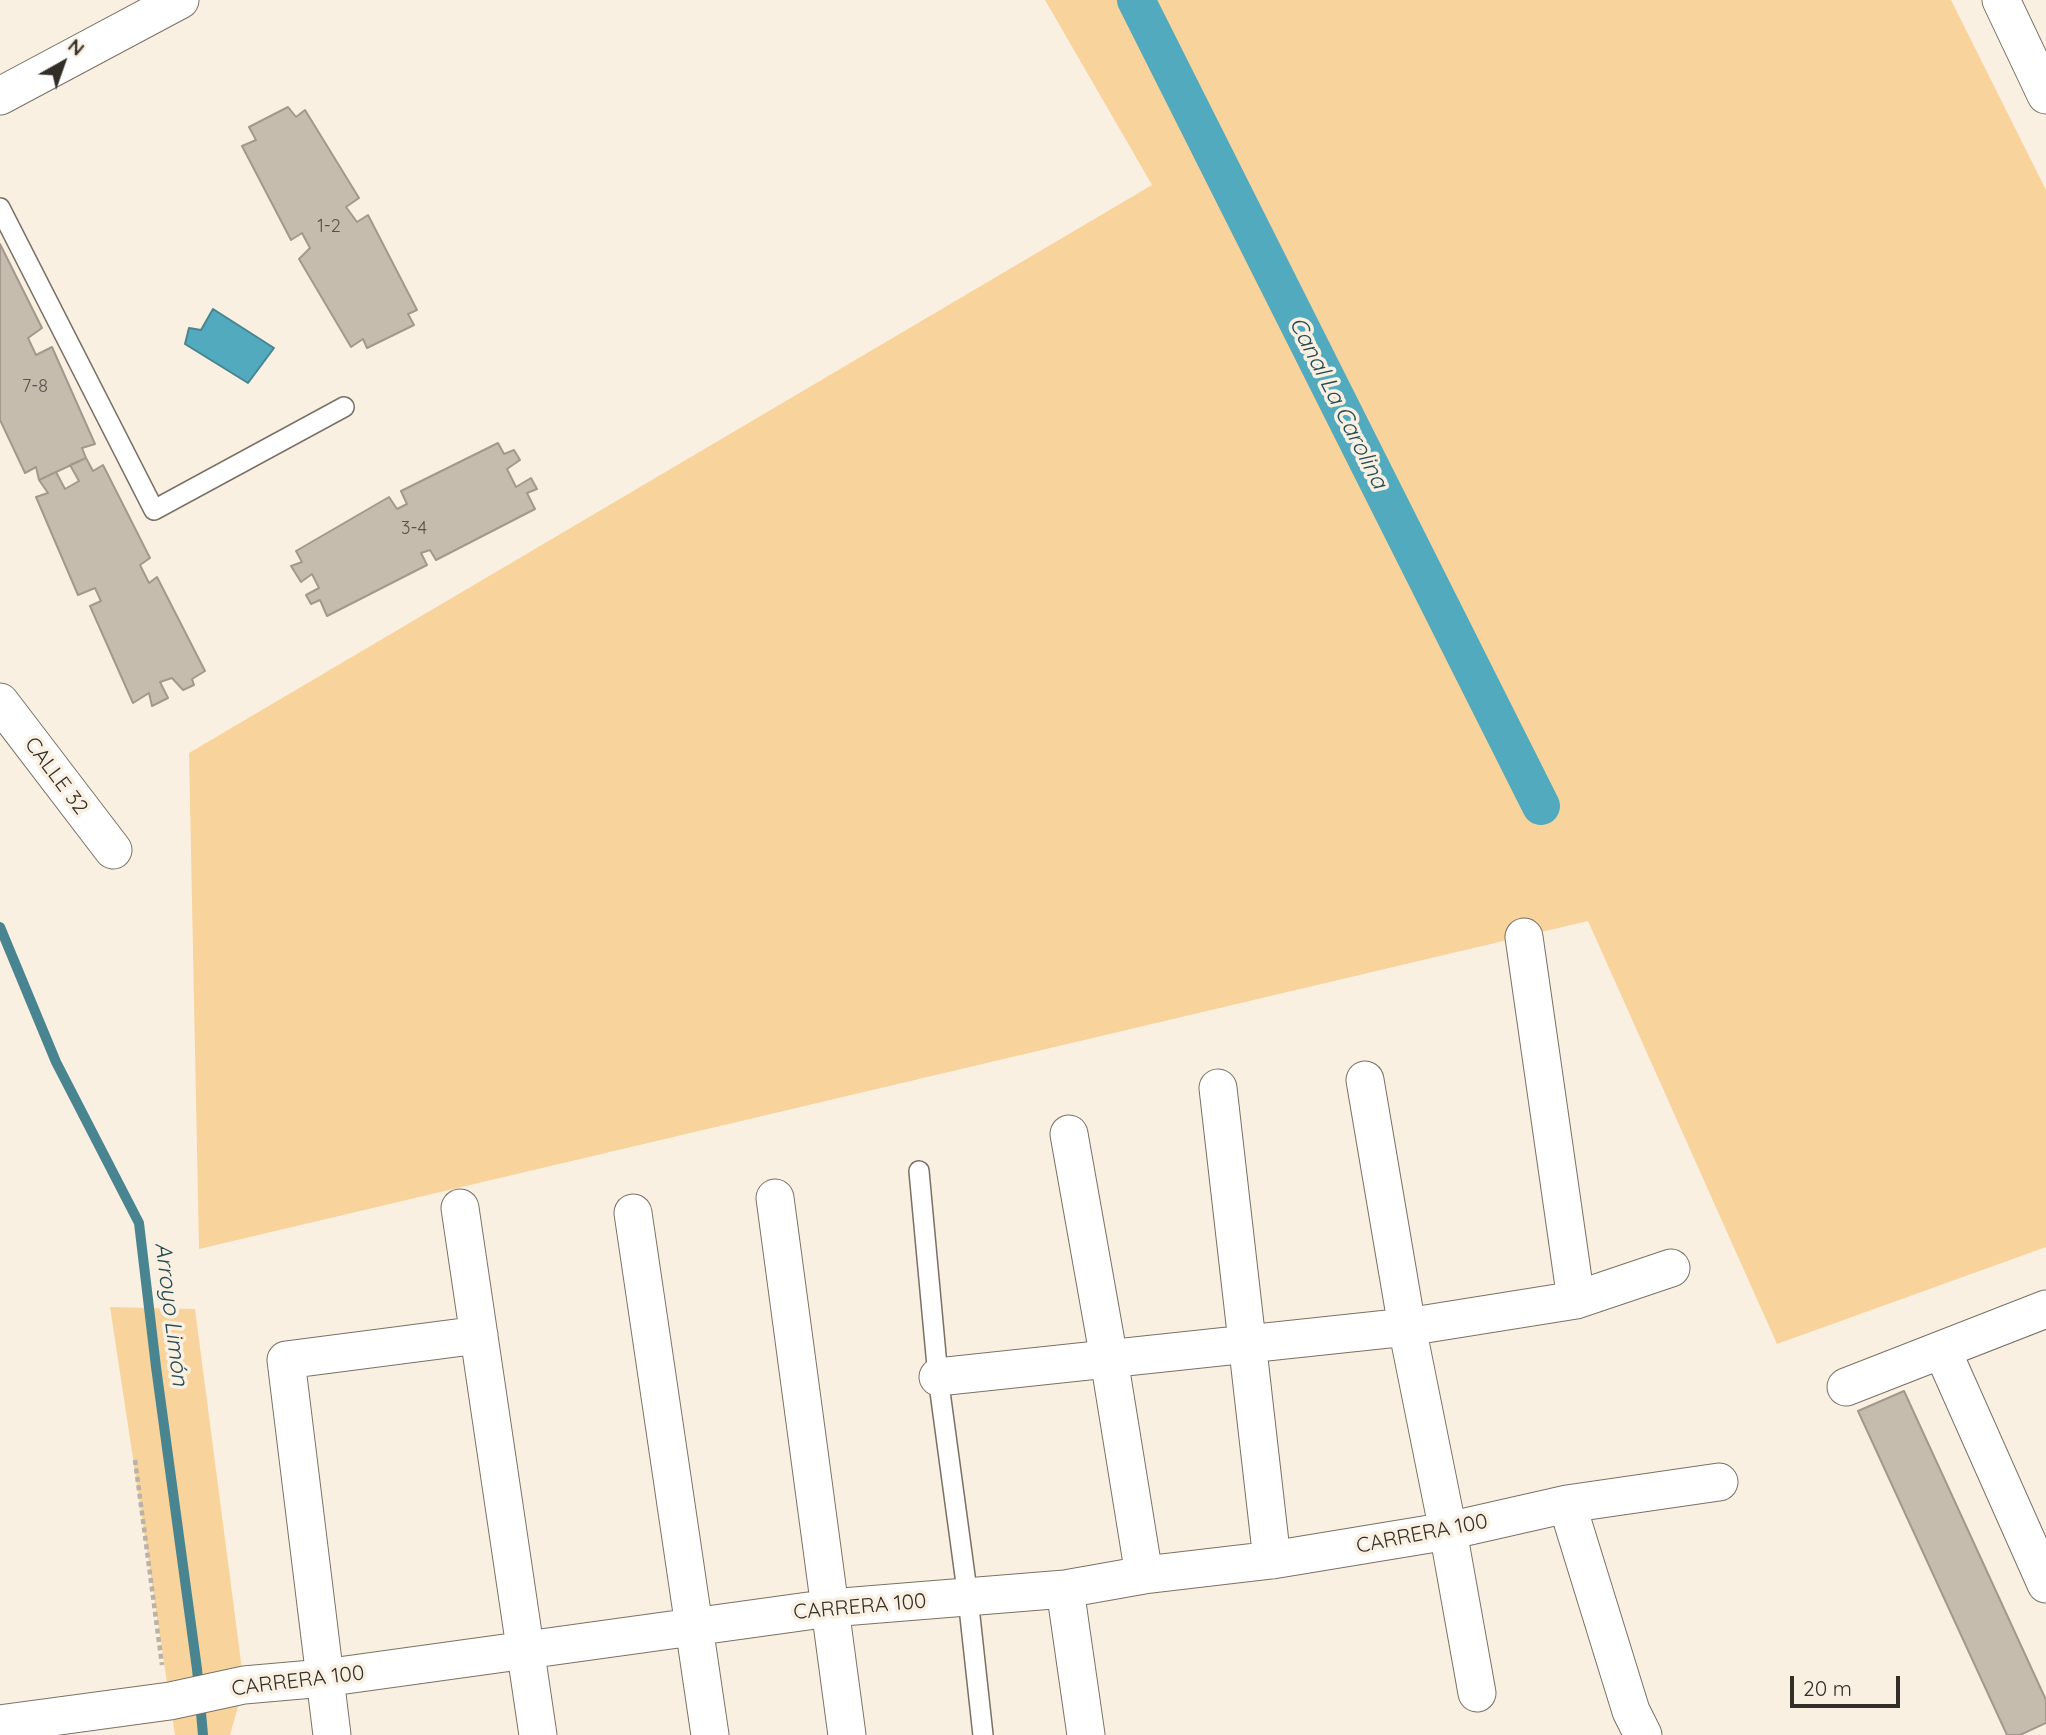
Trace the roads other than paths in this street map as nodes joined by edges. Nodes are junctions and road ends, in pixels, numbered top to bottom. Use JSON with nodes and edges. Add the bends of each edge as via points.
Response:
{"nodes":[{"id":1,"x":180,"y":0,"type":"edge"},
{"id":2,"x":2001,"y":0,"type":"edge"},
{"id":3,"x":2046,"y":95,"type":"edge"},
{"id":4,"x":0,"y":96,"type":"edge"},
{"id":5,"x":0,"y":208,"type":"edge"},
{"id":6,"x":344,"y":407,"type":"dead end"},
{"id":7,"x":0,"y":702,"type":"edge"},
{"id":8,"x":113,"y":849,"type":"dead end"},
{"id":9,"x":1524,"y":937,"type":"dead end"},
{"id":10,"x":1365,"y":1080,"type":"dead end"},
{"id":11,"x":1218,"y":1088,"type":"dead end"},
{"id":12,"x":1069,"y":1134,"type":"dead end"},
{"id":13,"x":919,"y":1171,"type":"dead end"},
{"id":14,"x":775,"y":1198,"type":"dead end"},
{"id":15,"x":460,"y":1208,"type":"dead end"},
{"id":16,"x":633,"y":1213,"type":"dead end"},
{"id":17,"x":1671,"y":1268,"type":"dead end"},
{"id":18,"x":1576,"y":1300,"type":"junction"},
{"id":19,"x":2046,"y":1309,"type":"edge"},
{"id":20,"x":1407,"y":1327,"type":"junction"},
{"id":21,"x":479,"y":1335,"type":"junction"},
{"id":22,"x":1249,"y":1344,"type":"junction"},
{"id":23,"x":1942,"y":1350,"type":"junction"},
{"id":24,"x":1109,"y":1359,"type":"junction"},
{"id":25,"x":938,"y":1377,"type":"junction"},
{"id":26,"x":1846,"y":1387,"type":"dead end"},
{"id":27,"x":1719,"y":1482,"type":"dead end"},
{"id":28,"x":1567,"y":1504,"type":"junction"},
{"id":29,"x":1448,"y":1531,"type":"junction"},
{"id":30,"x":1272,"y":1560,"type":"junction"},
{"id":31,"x":1144,"y":1575,"type":"junction"},
{"id":32,"x":2046,"y":1584,"type":"edge"},
{"id":33,"x":1065,"y":1589,"type":"junction"},
{"id":34,"x":968,"y":1598,"type":"junction"},
{"id":35,"x":830,"y":1608,"type":"junction"},
{"id":36,"x":693,"y":1627,"type":"junction"},
{"id":37,"x":525,"y":1650,"type":"junction"},
{"id":38,"x":324,"y":1678,"type":"junction"},
{"id":39,"x":1478,"y":1693,"type":"dead end"},
{"id":40,"x":0,"y":1724,"type":"edge"},
{"id":41,"x":332,"y":1735,"type":"edge"},
{"id":42,"x":538,"y":1735,"type":"edge"},
{"id":43,"x":710,"y":1735,"type":"edge"},
{"id":44,"x":847,"y":1735,"type":"edge"},
{"id":45,"x":983,"y":1735,"type":"edge"},
{"id":46,"x":1086,"y":1735,"type":"edge"},
{"id":47,"x":1643,"y":1735,"type":"edge"}],
"edges":[{"from":1,"to":4,"type":"street"},
{"from":2,"to":3,"type":"street"},
{"from":5,"to":6,"type":"lane","via":[[154,510]]},
{"from":7,"to":8,"type":"street","name":"CALLE 32"},
{"from":9,"to":18,"type":"street"},
{"from":10,"to":20,"type":"street"},
{"from":11,"to":22,"type":"street"},
{"from":12,"to":24,"type":"street"},
{"from":13,"to":25,"type":"lane"},
{"from":14,"to":35,"type":"street"},
{"from":15,"to":21,"type":"street"},
{"from":16,"to":36,"type":"street"},
{"from":17,"to":18,"type":"street"},
{"from":18,"to":20,"type":"street"},
{"from":19,"to":23,"type":"street"},
{"from":20,"to":22,"type":"street"},
{"from":20,"to":29,"type":"street"},
{"from":21,"to":37,"type":"street"},
{"from":21,"to":38,"type":"street","via":[[286,1360]]},
{"from":22,"to":24,"type":"street"},
{"from":22,"to":30,"type":"street"},
{"from":23,"to":26,"type":"street"},
{"from":23,"to":32,"type":"street"},
{"from":24,"to":25,"type":"street"},
{"from":24,"to":31,"type":"street"},
{"from":25,"to":34,"type":"lane"},
{"from":27,"to":28,"type":"street","name":"CARRERA 100"},
{"from":28,"to":29,"type":"street","name":"CARRERA 100"},
{"from":28,"to":47,"type":"street","via":[[1631,1712]]},
{"from":29,"to":30,"type":"street","name":"CARRERA 100"},
{"from":29,"to":39,"type":"street"},
{"from":30,"to":31,"type":"street","name":"CARRERA 100"},
{"from":31,"to":33,"type":"street","name":"CARRERA 100"},
{"from":33,"to":34,"type":"street","name":"CARRERA 100"},
{"from":33,"to":46,"type":"street"},
{"from":34,"to":35,"type":"street","name":"CARRERA 100"},
{"from":34,"to":45,"type":"lane"},
{"from":35,"to":36,"type":"street","name":"CARRERA 100"},
{"from":35,"to":44,"type":"street"},
{"from":36,"to":37,"type":"street","name":"CARRERA 100"},
{"from":36,"to":43,"type":"street"},
{"from":37,"to":38,"type":"street","name":"CARRERA 100"},
{"from":37,"to":42,"type":"street"},
{"from":38,"to":40,"type":"street","name":"CARRERA 100","via":[[244,1685]]},
{"from":38,"to":41,"type":"street"}]}
